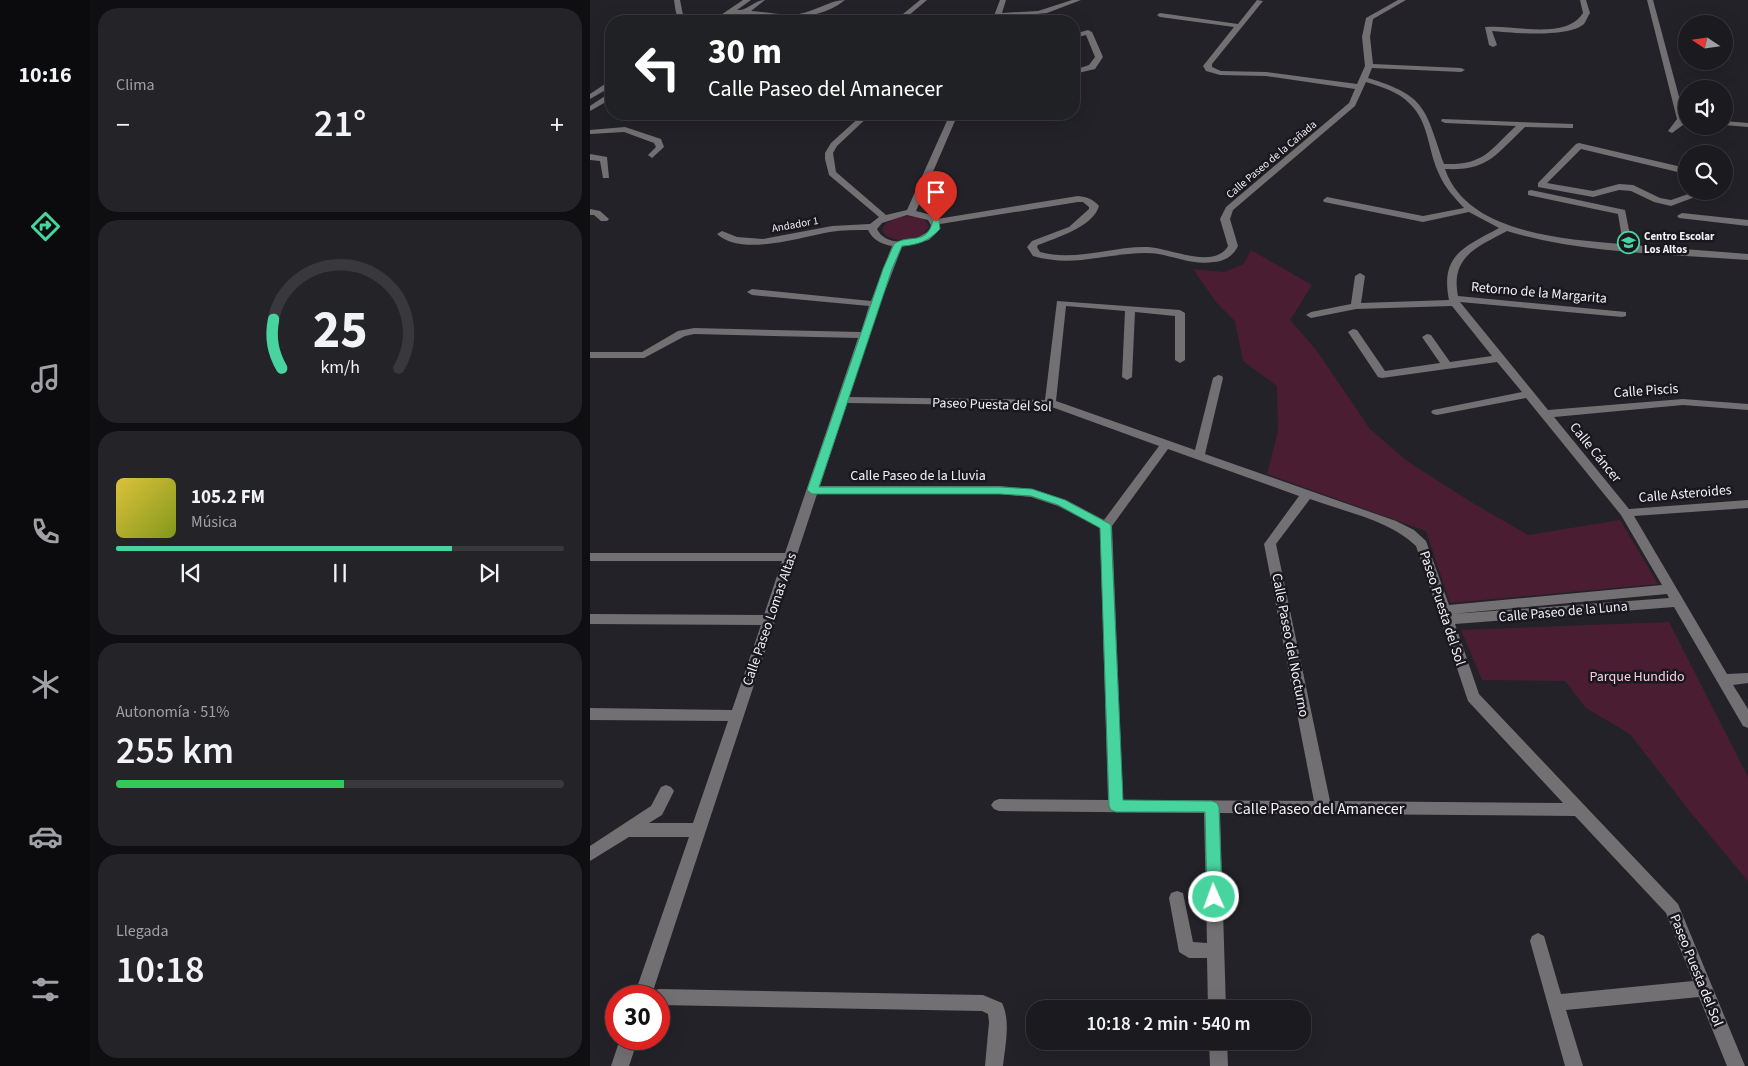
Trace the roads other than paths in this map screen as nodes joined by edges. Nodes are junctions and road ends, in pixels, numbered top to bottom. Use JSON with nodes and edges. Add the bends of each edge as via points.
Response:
{"nodes":[{"id":1,"x":677,"y":0,"type":"edge"},
{"id":2,"x":748,"y":0,"type":"edge"},
{"id":3,"x":762,"y":0,"type":"edge"},
{"id":4,"x":842,"y":0,"type":"edge"},
{"id":5,"x":924,"y":0,"type":"edge"},
{"id":6,"x":1003,"y":0,"type":"edge"},
{"id":7,"x":1078,"y":0,"type":"edge"},
{"id":8,"x":1403,"y":0,"type":"edge"},
{"id":9,"x":1583,"y":0,"type":"edge"},
{"id":10,"x":1650,"y":0,"type":"edge"},
{"id":11,"x":1260,"y":1,"type":"edge"},
{"id":12,"x":731,"y":12,"type":"junction"},
{"id":13,"x":743,"y":13,"type":"junction"},
{"id":14,"x":680,"y":15,"type":"edge"},
{"id":15,"x":726,"y":15,"type":"edge"},
{"id":16,"x":740,"y":15,"type":"edge"},
{"id":17,"x":780,"y":15,"type":"edge"},
{"id":18,"x":802,"y":15,"type":"edge"},
{"id":19,"x":905,"y":15,"type":"edge"},
{"id":20,"x":997,"y":15,"type":"edge"},
{"id":21,"x":1028,"y":15,"type":"edge"},
{"id":22,"x":1160,"y":15,"type":"dead end"},
{"id":23,"x":1239,"y":26,"type":"junction"},
{"id":24,"x":1080,"y":34,"type":"edge"},
{"id":25,"x":1493,"y":45,"type":"dead end"},
{"id":26,"x":1369,"y":66,"type":"junction"},
{"id":27,"x":1462,"y":70,"type":"dead end"},
{"id":28,"x":1080,"y":71,"type":"edge"},
{"id":29,"x":1361,"y":83,"type":"junction"},
{"id":30,"x":605,"y":88,"type":"edge"},
{"id":31,"x":590,"y":97,"type":"edge"},
{"id":32,"x":605,"y":100,"type":"edge"},
{"id":33,"x":1678,"y":101,"type":"edge"},
{"id":34,"x":590,"y":109,"type":"edge"},
{"id":35,"x":861,"y":120,"type":"edge"},
{"id":36,"x":951,"y":120,"type":"edge"},
{"id":37,"x":1446,"y":121,"type":"dead end"},
{"id":38,"x":1493,"y":122,"type":"junction"},
{"id":39,"x":1523,"y":124,"type":"junction"},
{"id":40,"x":1733,"y":124,"type":"edge"},
{"id":41,"x":1678,"y":125,"type":"edge"},
{"id":42,"x":1748,"y":125,"type":"edge"},
{"id":43,"x":1570,"y":126,"type":"dead end"},
{"id":44,"x":1672,"y":130,"type":"dead end"},
{"id":45,"x":590,"y":132,"type":"edge"},
{"id":46,"x":1504,"y":141,"type":"junction"},
{"id":47,"x":652,"y":155,"type":"dead end"},
{"id":48,"x":590,"y":157,"type":"edge"},
{"id":49,"x":1440,"y":166,"type":"junction"},
{"id":50,"x":1678,"y":169,"type":"edge"},
{"id":51,"x":606,"y":176,"type":"dead end"},
{"id":52,"x":1531,"y":193,"type":"dead end"},
{"id":53,"x":1327,"y":200,"type":"dead end"},
{"id":54,"x":1680,"y":200,"type":"edge"},
{"id":55,"x":1470,"y":208,"type":"junction"},
{"id":56,"x":590,"y":212,"type":"edge"},
{"id":57,"x":911,"y":212,"type":"junction"},
{"id":58,"x":1682,"y":216,"type":"dead end"},
{"id":59,"x":885,"y":218,"type":"junction"},
{"id":60,"x":604,"y":220,"type":"dead end"},
{"id":61,"x":936,"y":222,"type":"junction"},
{"id":62,"x":1748,"y":223,"type":"edge"},
{"id":63,"x":874,"y":227,"type":"junction"},
{"id":64,"x":1505,"y":228,"type":"junction"},
{"id":65,"x":722,"y":234,"type":"dead end"},
{"id":66,"x":898,"y":244,"type":"junction"},
{"id":67,"x":1628,"y":247,"type":"junction"},
{"id":68,"x":1748,"y":257,"type":"edge"},
{"id":69,"x":1360,"y":276,"type":"dead end"},
{"id":70,"x":752,"y":292,"type":"dead end"},
{"id":71,"x":1454,"y":300,"type":"junction"},
{"id":72,"x":875,"y":304,"type":"junction"},
{"id":73,"x":1356,"y":306,"type":"junction"},
{"id":74,"x":1130,"y":309,"type":"junction"},
{"id":75,"x":1622,"y":314,"type":"dead end"},
{"id":76,"x":1311,"y":315,"type":"dead end"},
{"id":77,"x":1353,"y":332,"type":"dead end"},
{"id":78,"x":865,"y":335,"type":"junction"},
{"id":79,"x":1427,"y":337,"type":"dead end"},
{"id":80,"x":590,"y":355,"type":"edge"},
{"id":81,"x":1500,"y":358,"type":"junction"},
{"id":82,"x":1180,"y":360,"type":"dead end"},
{"id":83,"x":1448,"y":366,"type":"junction"},
{"id":84,"x":1127,"y":377,"type":"dead end"},
{"id":85,"x":1218,"y":378,"type":"dead end"},
{"id":86,"x":1530,"y":394,"type":"junction"},
{"id":87,"x":843,"y":400,"type":"junction"},
{"id":88,"x":1050,"y":403,"type":"junction"},
{"id":89,"x":1748,"y":407,"type":"edge"},
{"id":90,"x":1437,"y":412,"type":"dead end"},
{"id":91,"x":1546,"y":414,"type":"junction"},
{"id":92,"x":1166,"y":444,"type":"junction"},
{"id":93,"x":1199,"y":456,"type":"junction"},
{"id":94,"x":812,"y":490,"type":"junction"},
{"id":95,"x":1307,"y":494,"type":"junction"},
{"id":96,"x":1748,"y":504,"type":"edge"},
{"id":97,"x":1626,"y":513,"type":"junction"},
{"id":98,"x":1106,"y":526,"type":"junction"},
{"id":99,"x":590,"y":556,"type":"edge"},
{"id":100,"x":790,"y":557,"type":"junction"},
{"id":101,"x":1670,"y":589,"type":"junction"},
{"id":102,"x":1678,"y":602,"type":"junction"},
{"id":103,"x":1446,"y":615,"type":"junction"},
{"id":104,"x":590,"y":619,"type":"edge"},
{"id":105,"x":769,"y":620,"type":"junction"},
{"id":106,"x":1748,"y":678,"type":"edge"},
{"id":107,"x":1724,"y":680,"type":"junction"},
{"id":108,"x":590,"y":714,"type":"edge"},
{"id":109,"x":737,"y":716,"type":"junction"},
{"id":110,"x":1748,"y":722,"type":"edge"},
{"id":111,"x":666,"y":791,"type":"dead end"},
{"id":112,"x":999,"y":805,"type":"dead end"},
{"id":113,"x":1116,"y":806,"type":"junction"},
{"id":114,"x":1212,"y":807,"type":"junction"},
{"id":115,"x":1323,"y":808,"type":"junction"},
{"id":116,"x":1579,"y":810,"type":"junction"},
{"id":117,"x":628,"y":830,"type":"junction"},
{"id":118,"x":699,"y":830,"type":"junction"},
{"id":119,"x":590,"y":854,"type":"edge"},
{"id":120,"x":1177,"y":898,"type":"dead end"},
{"id":121,"x":1538,"y":941,"type":"dead end"},
{"id":122,"x":1216,"y":951,"type":"junction"},
{"id":123,"x":647,"y":985,"type":"edge"},
{"id":124,"x":1704,"y":988,"type":"junction"},
{"id":125,"x":670,"y":997,"type":"edge"},
{"id":126,"x":1217,"y":1000,"type":"edge"},
{"id":127,"x":1555,"y":1003,"type":"junction"},
{"id":128,"x":625,"y":1050,"type":"edge"},
{"id":129,"x":1218,"y":1050,"type":"edge"},
{"id":130,"x":620,"y":1066,"type":"edge"},
{"id":131,"x":994,"y":1066,"type":"edge"},
{"id":132,"x":1218,"y":1066,"type":"edge"},
{"id":133,"x":1574,"y":1066,"type":"edge"},
{"id":134,"x":1736,"y":1066,"type":"edge"}],
"edges":[{"from":1,"to":14,"type":"street"},
{"from":2,"to":12,"type":"street"},
{"from":3,"to":13,"type":"street"},
{"from":4,"to":18,"type":"street"},
{"from":5,"to":19,"type":"street"},
{"from":6,"to":20,"type":"street"},
{"from":7,"to":21,"type":"street","via":[[1054,10]]},
{"from":8,"to":26,"type":"street","via":[[1370,18],[1366,37]]},
{"from":9,"to":25,"type":"street","via":[[1586,16],[1579,24],[1549,32],[1488,30]]},
{"from":10,"to":33,"type":"street"},
{"from":11,"to":23,"type":"street"},
{"from":12,"to":13,"type":"street"},
{"from":12,"to":15,"type":"street"},
{"from":13,"to":16,"type":"street"},
{"from":13,"to":17,"type":"street"},
{"from":22,"to":23,"type":"street"},
{"from":23,"to":29,"type":"street","via":[[1209,63],[1209,69],[1220,73]]},
{"from":24,"to":28,"type":"street","via":[[1088,32],[1099,57],[1092,67]]},
{"from":26,"to":27,"type":"street"},
{"from":26,"to":29,"type":"street","name":"Calle Paseo de la Cañada"},
{"from":29,"to":49,"type":"street","via":[[1394,88],[1416,103],[1424,114]]},
{"from":29,"to":61,"type":"street","name":"Calle Paseo de la Cañada","via":[[1348,108],[1230,209],[1225,219],[1233,246],[1223,257],[1195,259],[1145,250],[1058,258],[1036,254],[1032,247],[1035,243],[1072,229],[1093,210],[1091,203],[1078,199]]},
{"from":30,"to":31,"type":"street"},
{"from":32,"to":34,"type":"street"},
{"from":35,"to":59,"type":"street","via":[[829,153],[832,173]]},
{"from":36,"to":57,"type":"street"},
{"from":37,"to":38,"type":"street"},
{"from":38,"to":39,"type":"street"},
{"from":38,"to":46,"type":"street"},
{"from":39,"to":43,"type":"street"},
{"from":39,"to":46,"type":"street"},
{"from":40,"to":42,"type":"street"},
{"from":41,"to":44,"type":"street"},
{"from":45,"to":47,"type":"street","via":[[625,129],[658,141],[660,147]]},
{"from":46,"to":49,"type":"street","via":[[1484,161],[1464,167]]},
{"from":48,"to":51,"type":"street","via":[[604,159]]},
{"from":49,"to":55,"type":"street","via":[[1445,182],[1456,198]]},
{"from":50,"to":54,"type":"street","via":[[1579,146],[1541,185],[1593,194],[1633,188],[1657,200],[1671,203]]},
{"from":52,"to":67,"type":"street","via":[[1622,212]]},
{"from":53,"to":55,"type":"street","via":[[1423,219]]},
{"from":55,"to":64,"type":"street"},
{"from":56,"to":60,"type":"street"},
{"from":57,"to":59,"type":"street"},
{"from":57,"to":61,"type":"street","via":[[927,215]]},
{"from":58,"to":62,"type":"street"},
{"from":59,"to":63,"type":"street"},
{"from":61,"to":66,"type":"street","via":[[937,227],[928,237]]},
{"from":63,"to":65,"type":"street","name":"Andador 1","via":[[841,228],[760,241],[742,241]]},
{"from":63,"to":66,"type":"street","via":[[876,236],[881,240]]},
{"from":64,"to":67,"type":"street","via":[[1560,241]]},
{"from":64,"to":71,"type":"street","via":[[1460,256],[1450,278]]},
{"from":66,"to":72,"type":"street","name":"Calle Paseo Lomas Altas"},
{"from":67,"to":68,"type":"street"},
{"from":69,"to":73,"type":"street"},
{"from":70,"to":72,"type":"street"},
{"from":71,"to":73,"type":"street","name":"Retorno de la Margarita"},
{"from":71,"to":75,"type":"street","name":"Retorno de la Margarita"},
{"from":71,"to":81,"type":"street","name":"Calle Cáncer"},
{"from":72,"to":78,"type":"street","name":"Calle Paseo Lomas Altas"},
{"from":73,"to":76,"type":"street","name":"Retorno de la Margarita"},
{"from":74,"to":82,"type":"street","via":[[1180,313]]},
{"from":74,"to":84,"type":"street"},
{"from":74,"to":88,"type":"street","via":[[1061,303]]},
{"from":77,"to":83,"type":"street","via":[[1382,375]]},
{"from":78,"to":80,"type":"street","via":[[694,331],[682,333],[644,355]]},
{"from":78,"to":87,"type":"street","name":"Calle Paseo Lomas Altas"},
{"from":79,"to":83,"type":"street"},
{"from":81,"to":83,"type":"street"},
{"from":81,"to":86,"type":"street","name":"Calle Cáncer"},
{"from":85,"to":93,"type":"street"},
{"from":86,"to":90,"type":"street"},
{"from":86,"to":91,"type":"street","name":"Calle Cáncer"},
{"from":87,"to":88,"type":"street","name":"Paseo Puesta del Sol"},
{"from":87,"to":94,"type":"street","name":"Calle Paseo Lomas Altas"},
{"from":88,"to":92,"type":"street","name":"Paseo Puesta del Sol"},
{"from":89,"to":91,"type":"street","name":"Calle Piscis","via":[[1683,402]]},
{"from":91,"to":97,"type":"street","name":"Calle Cáncer"},
{"from":92,"to":93,"type":"street","name":"Paseo Puesta del Sol"},
{"from":92,"to":98,"type":"street"},
{"from":93,"to":95,"type":"street","name":"Paseo Puesta del Sol"},
{"from":94,"to":98,"type":"street","name":"Calle Paseo de la Lluvia","via":[[1000,490],[1032,493],[1062,503]]},
{"from":94,"to":100,"type":"street","name":"Calle Paseo Lomas Altas"},
{"from":95,"to":103,"type":"street","name":"Paseo Puesta del Sol","via":[[1410,533],[1422,544]]},
{"from":95,"to":115,"type":"street","name":"Calle Paseo del Nocturno","via":[[1270,544]]},
{"from":96,"to":97,"type":"street","name":"Calle Asteroides"},
{"from":97,"to":101,"type":"street","name":"Calle Cáncer"},
{"from":98,"to":113,"type":"street"},
{"from":99,"to":100,"type":"street"},
{"from":100,"to":105,"type":"street","name":"Calle Paseo Lomas Altas"},
{"from":101,"to":102,"type":"street","name":"Calle Cáncer"},
{"from":101,"to":103,"type":"street","name":"Calle Paseo de la Luna"},
{"from":102,"to":103,"type":"street","name":"Calle Paseo de la Luna"},
{"from":102,"to":107,"type":"street","name":"Calle Cáncer"},
{"from":103,"to":116,"type":"street","name":"Paseo Puesta del Sol","via":[[1473,697]]},
{"from":104,"to":105,"type":"street"},
{"from":105,"to":109,"type":"street","name":"Calle Paseo Lomas Altas"},
{"from":106,"to":107,"type":"street"},
{"from":107,"to":110,"type":"street","name":"Calle Cáncer"},
{"from":108,"to":109,"type":"street"},
{"from":109,"to":118,"type":"street","name":"Calle Paseo Lomas Altas"},
{"from":111,"to":117,"type":"street","via":[[657,810]]},
{"from":112,"to":113,"type":"street","name":"Calle Paseo del Amanecer"},
{"from":113,"to":114,"type":"street","name":"Calle Paseo del Amanecer"},
{"from":114,"to":115,"type":"street","name":"Calle Paseo del Amanecer"},
{"from":114,"to":122,"type":"street"},
{"from":115,"to":116,"type":"street","name":"Calle Paseo del Amanecer"},
{"from":116,"to":124,"type":"street","name":"Paseo Puesta del Sol","via":[[1672,908]]},
{"from":117,"to":118,"type":"street"},
{"from":117,"to":119,"type":"street"},
{"from":118,"to":123,"type":"street","name":"Calle Paseo Lomas Altas"},
{"from":120,"to":122,"type":"street","via":[[1185,947]]},
{"from":121,"to":127,"type":"street"},
{"from":122,"to":126,"type":"street"},
{"from":124,"to":127,"type":"street"},
{"from":124,"to":134,"type":"street","name":"Paseo Puesta del Sol"},
{"from":125,"to":131,"type":"street","via":[[983,1003],[996,1010]]},
{"from":127,"to":133,"type":"street"},
{"from":128,"to":130,"type":"street"},
{"from":129,"to":132,"type":"street"}]}
